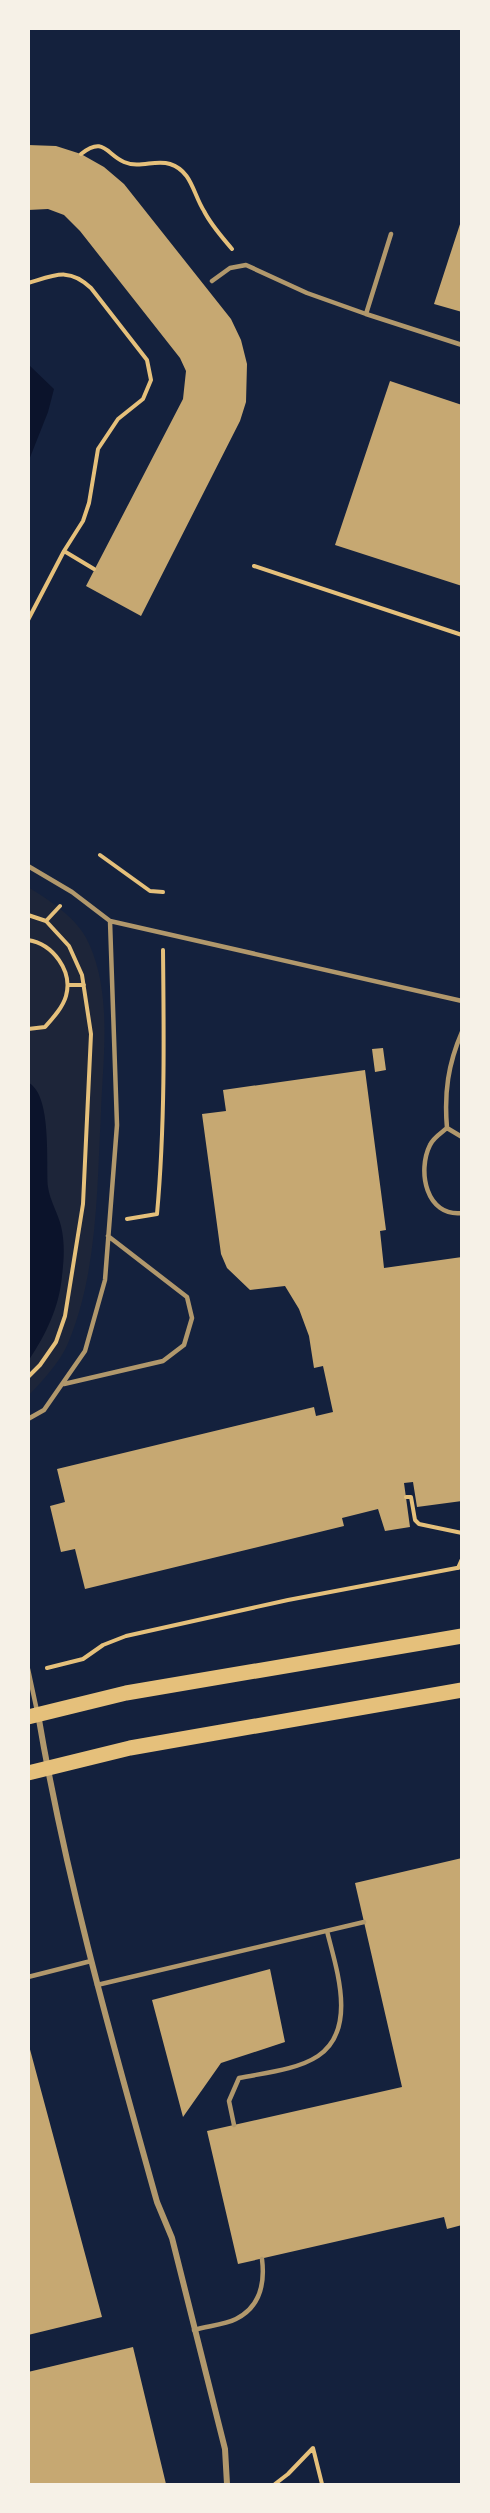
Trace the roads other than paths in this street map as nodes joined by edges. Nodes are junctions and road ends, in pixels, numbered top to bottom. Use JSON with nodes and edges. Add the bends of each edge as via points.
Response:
{"nodes":[{"id":1,"x":391,"y":234,"type":"dead end"},
{"id":2,"x":212,"y":281,"type":"dead end"},
{"id":3,"x":366,"y":314,"type":"junction"},
{"id":4,"x":462,"y":345,"type":"edge"},
{"id":5,"x":28,"y":866,"type":"edge"},
{"id":6,"x":110,"y":921,"type":"junction"},
{"id":7,"x":462,"y":1001,"type":"edge"},
{"id":8,"x":462,"y":1032,"type":"edge"},
{"id":9,"x":447,"y":1128,"type":"junction"},
{"id":10,"x":462,"y":1137,"type":"edge"},
{"id":11,"x":462,"y":1213,"type":"edge"},
{"id":12,"x":108,"y":1236,"type":"junction"},
{"id":13,"x":64,"y":1384,"type":"junction"},
{"id":14,"x":28,"y":1419,"type":"edge"},
{"id":15,"x":462,"y":1636,"type":"edge"},
{"id":16,"x":29,"y":1671,"type":"edge"},
{"id":17,"x":462,"y":1690,"type":"edge"},
{"id":18,"x":33,"y":1715,"type":"edge"},
{"id":19,"x":47,"y":1768,"type":"junction"},
{"id":20,"x":28,"y":1773,"type":"edge"},
{"id":21,"x":364,"y":1922,"type":"dead end"},
{"id":22,"x":327,"y":1931,"type":"junction"},
{"id":23,"x":91,"y":1961,"type":"junction"},
{"id":24,"x":28,"y":1977,"type":"edge"},
{"id":25,"x":97,"y":1984,"type":"junction"},
{"id":26,"x":234,"y":2125,"type":"dead end"},
{"id":27,"x":262,"y":2259,"type":"dead end"},
{"id":28,"x":194,"y":2330,"type":"junction"},
{"id":29,"x":227,"y":2484,"type":"edge"}],
"edges":[{"from":1,"to":3,"type":"lane"},
{"from":2,"to":3,"type":"lane","via":[[230,268],[246,265]]},
{"from":3,"to":4,"type":"lane"},
{"from":5,"to":6,"type":"lane"},
{"from":6,"to":7,"type":"lane"},
{"from":6,"to":12,"type":"lane","via":[[117,1125]]},
{"from":8,"to":9,"type":"lane","via":[[449,1067]]},
{"from":9,"to":10,"type":"lane"},
{"from":9,"to":11,"type":"lane","via":[[431,1142],[427,1153],[427,1190],[444,1212]]},
{"from":12,"to":13,"type":"lane","via":[[105,1280],[88,1341]]},
{"from":12,"to":13,"type":"lane","via":[[187,1297],[192,1318],[184,1345],[163,1361]]},
{"from":13,"to":14,"type":"lane","via":[[44,1410]]},
{"from":15,"to":18,"type":"main road","via":[[126,1693]]},
{"from":16,"to":18,"type":"lane"},
{"from":17,"to":19,"type":"main road","via":[[130,1748]]},
{"from":18,"to":19,"type":"street"},
{"from":19,"to":20,"type":"main road"},
{"from":19,"to":23,"type":"street"},
{"from":21,"to":22,"type":"lane"},
{"from":22,"to":25,"type":"lane"},
{"from":22,"to":26,"type":"lane","via":[[340,1982],[341,2019],[333,2040],[319,2056],[300,2064],[239,2078],[229,2101]]},
{"from":23,"to":24,"type":"lane"},
{"from":23,"to":25,"type":"street"},
{"from":25,"to":28,"type":"street","via":[[157,2202],[172,2238]]},
{"from":27,"to":28,"type":"lane","via":[[265,2280],[253,2306],[235,2319]]},
{"from":28,"to":29,"type":"street","via":[[225,2449]]}]}
